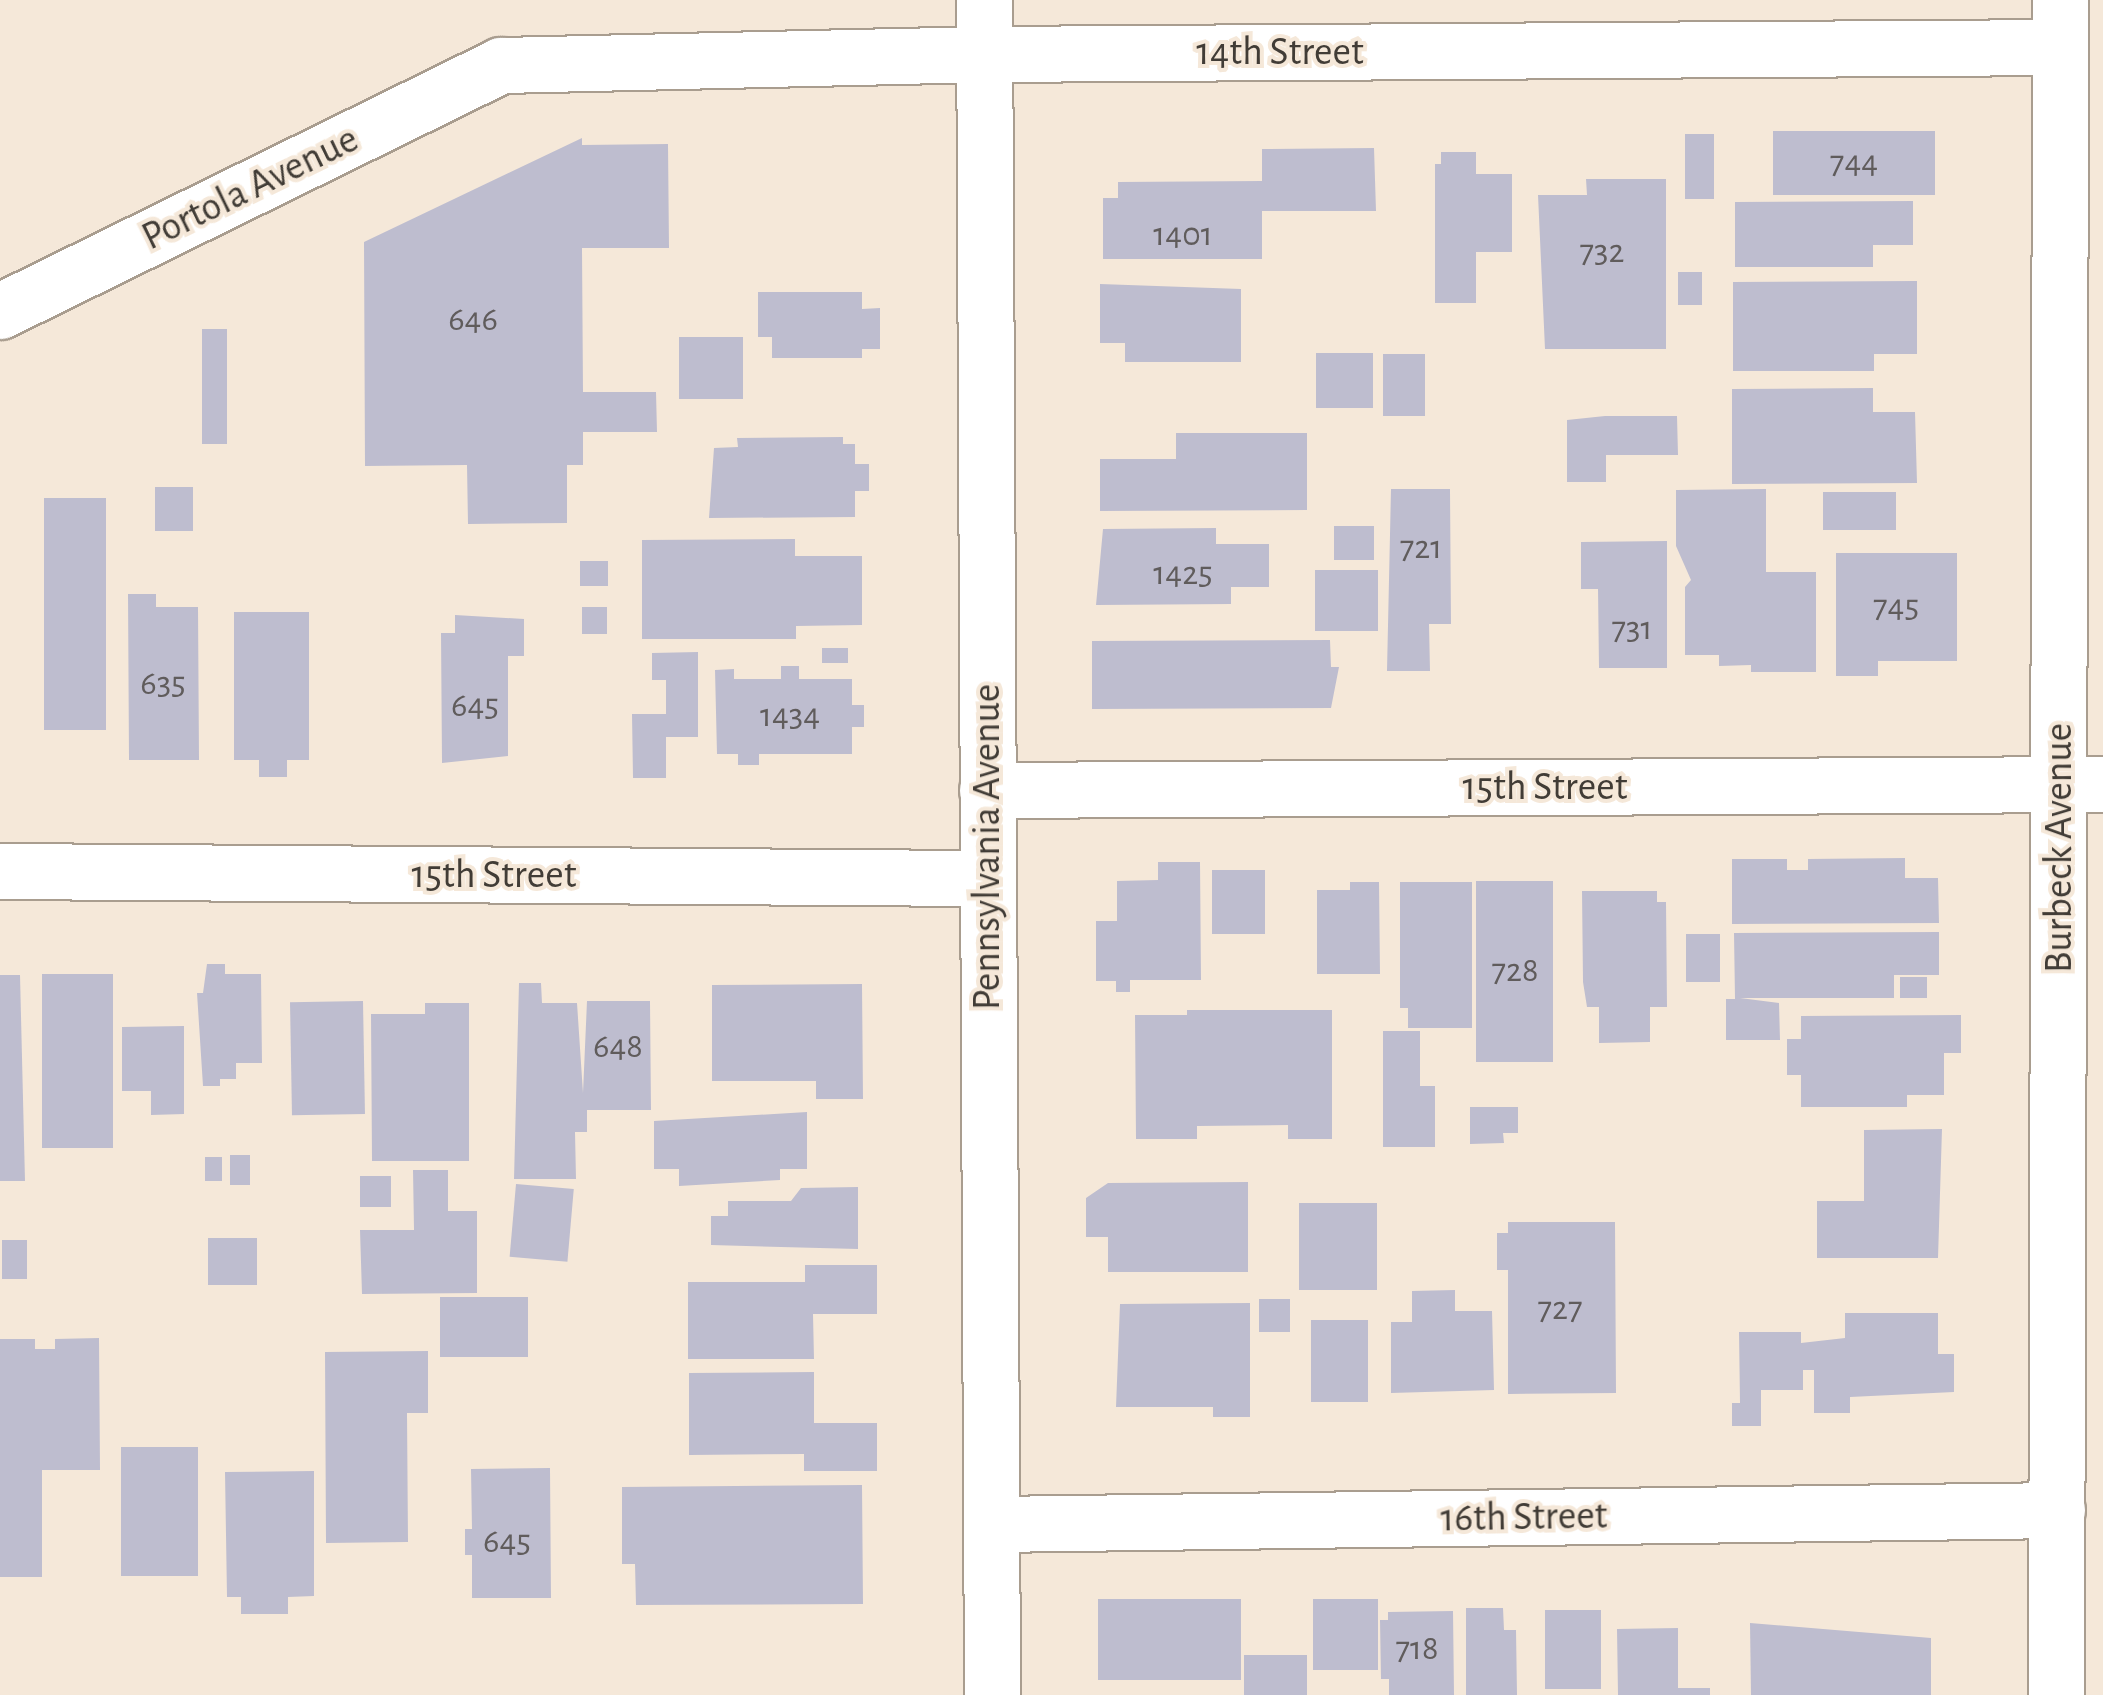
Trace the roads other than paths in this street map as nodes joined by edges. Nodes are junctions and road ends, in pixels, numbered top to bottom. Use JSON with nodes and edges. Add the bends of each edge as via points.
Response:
{"nodes":[{"id":1,"x":984,"y":0,"type":"edge"},
{"id":2,"x":2060,"y":24,"type":"edge"},
{"id":3,"x":984,"y":54,"type":"junction"},
{"id":4,"x":501,"y":65,"type":"joint"},
{"id":5,"x":0,"y":311,"type":"edge"},
{"id":6,"x":2081,"y":784,"type":"edge"},
{"id":7,"x":986,"y":790,"type":"junction"},
{"id":8,"x":0,"y":871,"type":"edge"},
{"id":9,"x":988,"y":878,"type":"junction"},
{"id":10,"x":2057,"y":1510,"type":"junction"},
{"id":11,"x":992,"y":1524,"type":"junction"},
{"id":12,"x":992,"y":1695,"type":"edge"},
{"id":13,"x":2056,"y":1695,"type":"edge"}],
"edges":[{"from":1,"to":3,"type":"street","name":"Pennsylvania Avenue"},
{"from":2,"to":3,"type":"street","name":"14th Street"},
{"from":2,"to":6,"type":"street","name":"Burbeck Avenue"},
{"from":3,"to":4,"type":"street","name":"14th Street"},
{"from":3,"to":7,"type":"street","name":"Pennsylvania Avenue"},
{"from":4,"to":5,"type":"street","name":"Portola Avenue"},
{"from":6,"to":7,"type":"street","name":"15th Street"},
{"from":6,"to":10,"type":"street","name":"Burbeck Avenue"},
{"from":7,"to":9,"type":"street","name":"Pennsylvania Avenue"},
{"from":8,"to":9,"type":"street","name":"15th Street"},
{"from":9,"to":11,"type":"street","name":"Pennsylvania Avenue"},
{"from":10,"to":11,"type":"street","name":"16th Street"},
{"from":10,"to":13,"type":"street","name":"Burbeck Avenue"},
{"from":11,"to":12,"type":"street","name":"Pennsylvania Avenue"}]}
